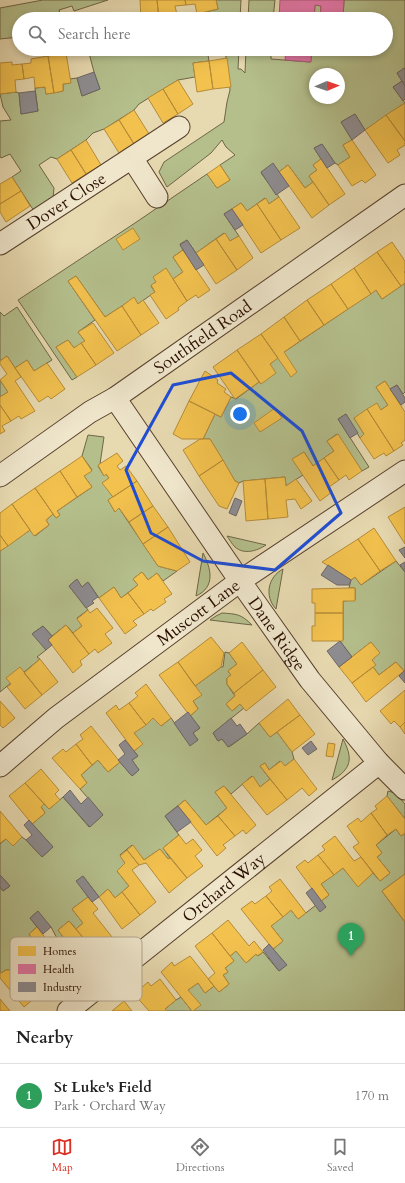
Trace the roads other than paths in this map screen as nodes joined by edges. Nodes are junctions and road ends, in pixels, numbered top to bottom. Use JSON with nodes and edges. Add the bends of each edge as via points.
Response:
{"nodes":[{"id":1,"x":179,"y":127,"type":"dead end"},
{"id":2,"x":132,"y":158,"type":"junction"},
{"id":3,"x":405,"y":195,"type":"edge"},
{"id":4,"x":157,"y":197,"type":"dead end"},
{"id":5,"x":0,"y":244,"type":"edge"},
{"id":6,"x":115,"y":398,"type":"junction"},
{"id":7,"x":405,"y":471,"type":"edge"},
{"id":8,"x":0,"y":476,"type":"edge"},
{"id":9,"x":240,"y":581,"type":"junction"},
{"id":10,"x":379,"y":764,"type":"junction"},
{"id":11,"x":0,"y":766,"type":"edge"},
{"id":12,"x":405,"y":788,"type":"edge"},
{"id":13,"x":142,"y":952,"type":"edge"},
{"id":14,"x":81,"y":1001,"type":"edge"},
{"id":15,"x":68,"y":1011,"type":"edge"}],
"edges":[{"from":1,"to":2,"type":"street","name":"Dover Close"},
{"from":2,"to":4,"type":"street"},
{"from":2,"to":5,"type":"street","name":"Dover Close"},
{"from":3,"to":6,"type":"street","name":"Southfield Road"},
{"from":6,"to":8,"type":"street","name":"Southfield Road","via":[[90,412]]},
{"from":6,"to":9,"type":"street","name":"Dane Ridge"},
{"from":7,"to":9,"type":"street","name":"Muscott Lane"},
{"from":9,"to":10,"type":"street","name":"Dane Ridge","via":[[310,680]]},
{"from":9,"to":11,"type":"street","name":"Muscott Lane","via":[[56,718]]},
{"from":10,"to":12,"type":"street","name":"Dane Ridge"},
{"from":10,"to":13,"type":"street","name":"Orchard Way"},
{"from":14,"to":15,"type":"street","name":"Orchard Way"}]}
